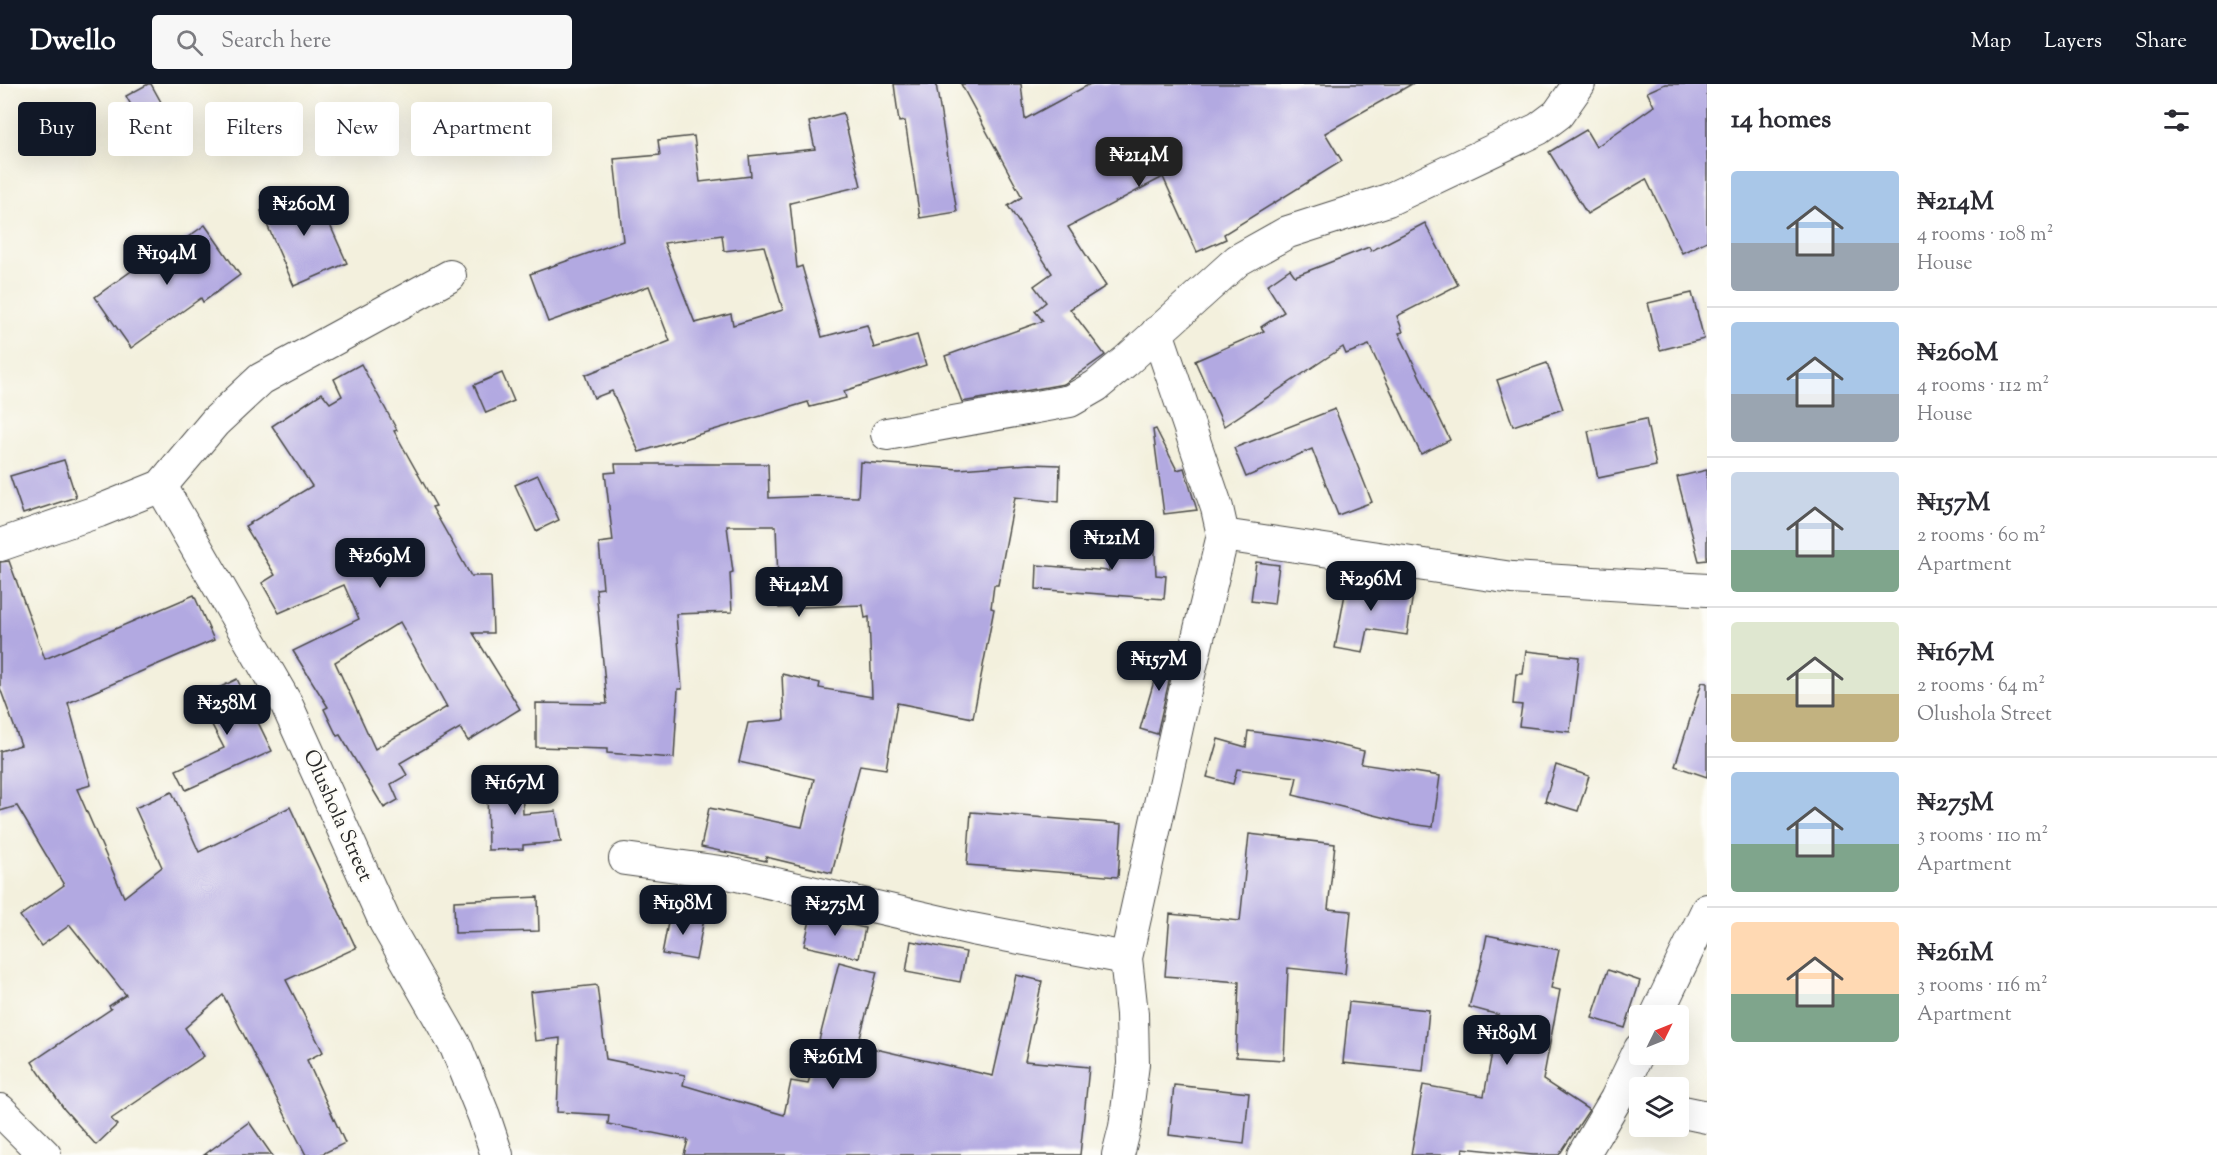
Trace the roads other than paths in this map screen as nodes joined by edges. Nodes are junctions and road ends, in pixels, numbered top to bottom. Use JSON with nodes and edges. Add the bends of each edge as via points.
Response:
{"nodes":[{"id":1,"x":1580,"y":84,"type":"edge"},
{"id":2,"x":450,"y":276,"type":"dead end"},
{"id":3,"x":1158,"y":332,"type":"junction"},
{"id":4,"x":886,"y":434,"type":"dead end"},
{"id":5,"x":161,"y":486,"type":"junction"},
{"id":6,"x":1223,"y":535,"type":"junction"},
{"id":7,"x":0,"y":545,"type":"edge"},
{"id":8,"x":1707,"y":590,"type":"edge"},
{"id":9,"x":625,"y":859,"type":"dead end"},
{"id":10,"x":1707,"y":910,"type":"edge"},
{"id":11,"x":1126,"y":958,"type":"junction"},
{"id":12,"x":1661,"y":1005,"type":"edge"},
{"id":13,"x":1636,"y":1065,"type":"edge"},
{"id":14,"x":1628,"y":1101,"type":"edge"},
{"id":15,"x":0,"y":1110,"type":"edge"},
{"id":16,"x":1689,"y":1113,"type":"edge"},
{"id":17,"x":1707,"y":1117,"type":"edge"},
{"id":18,"x":45,"y":1155,"type":"edge"},
{"id":19,"x":497,"y":1155,"type":"edge"},
{"id":20,"x":1118,"y":1155,"type":"edge"},
{"id":21,"x":1583,"y":1155,"type":"edge"}],
"edges":[{"from":1,"to":3,"type":"street","via":[[1558,114],[1538,129],[1388,200],[1288,232],[1238,260]]},
{"from":2,"to":5,"type":"street","via":[[261,379],[215,422]]},
{"from":3,"to":4,"type":"street","via":[[1096,386],[1070,401]]},
{"from":3,"to":6,"type":"street"},
{"from":5,"to":7,"type":"street"},
{"from":5,"to":19,"type":"street","name":"Olushola Street","via":[[285,703],[385,922],[456,1047]]},
{"from":6,"to":8,"type":"street","via":[[1512,578]]},
{"from":6,"to":11,"type":"street"},
{"from":9,"to":11,"type":"street","via":[[728,873],[972,929]]},
{"from":10,"to":12,"type":"street"},
{"from":11,"to":20,"type":"street","via":[[1133,1064]]},
{"from":13,"to":14,"type":"street"},
{"from":14,"to":21,"type":"street"},
{"from":15,"to":18,"type":"street"},
{"from":16,"to":17,"type":"street"}]}
